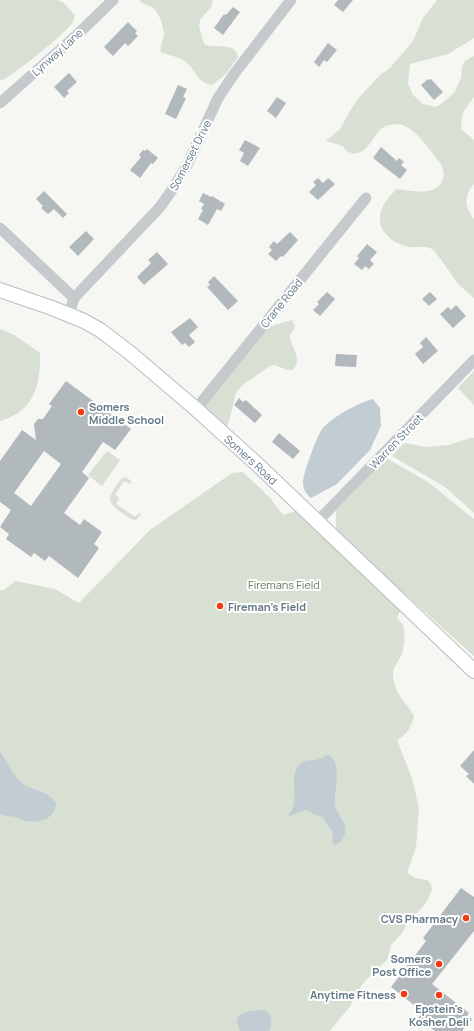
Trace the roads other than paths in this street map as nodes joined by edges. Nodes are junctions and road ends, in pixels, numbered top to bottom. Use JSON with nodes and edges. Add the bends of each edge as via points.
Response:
{"nodes":[{"id":1,"x":113,"y":0,"type":"edge"},
{"id":2,"x":291,"y":0,"type":"edge"},
{"id":3,"x":0,"y":103,"type":"edge"},
{"id":4,"x":366,"y":198,"type":"dead end"},
{"id":5,"x":0,"y":228,"type":"edge"},
{"id":6,"x":0,"y":290,"type":"edge"},
{"id":7,"x":74,"y":298,"type":"junction"},
{"id":8,"x":68,"y":314,"type":"junction"},
{"id":9,"x":474,"y":360,"type":"edge"},
{"id":10,"x":196,"y":409,"type":"junction"},
{"id":11,"x":317,"y":522,"type":"junction"},
{"id":12,"x":474,"y":671,"type":"edge"}],
"edges":[{"from":1,"to":3,"type":"street","name":"Lynway Lane"},
{"from":2,"to":7,"type":"street","name":"Somerset Drive","via":[[218,98],[187,165],[160,207]]},
{"from":4,"to":10,"type":"street","name":"Crane Road"},
{"from":5,"to":7,"type":"street"},
{"from":6,"to":8,"type":"main road","name":"Somers Road"},
{"from":7,"to":8,"type":"street"},
{"from":8,"to":10,"type":"main road","name":"Somers Road","via":[[113,339]]},
{"from":9,"to":11,"type":"street","name":"Warren Street"},
{"from":10,"to":11,"type":"main road","name":"Somers Road"},
{"from":11,"to":12,"type":"main road","name":"Somers Road"}]}
